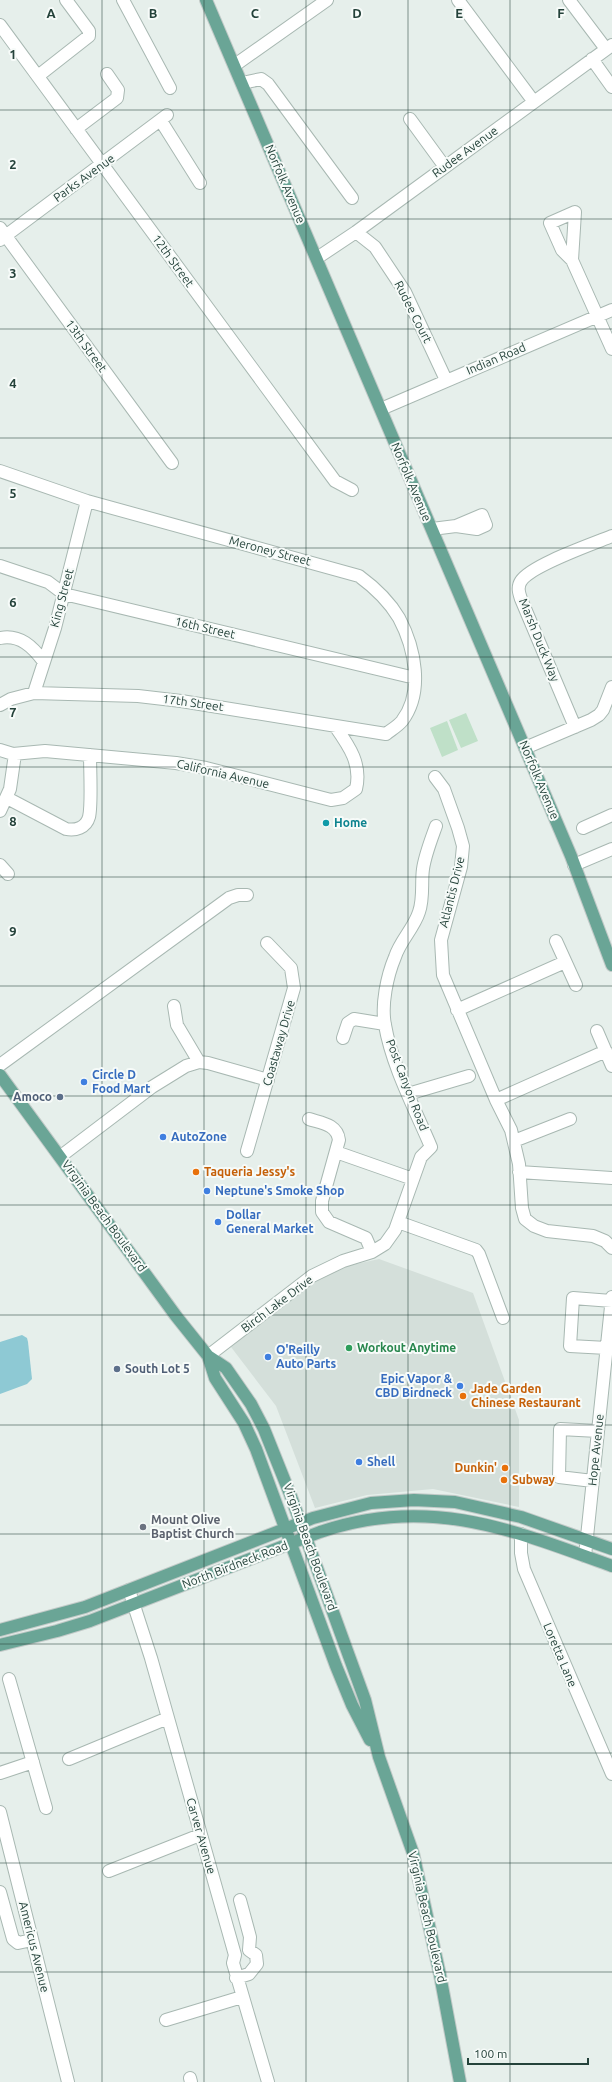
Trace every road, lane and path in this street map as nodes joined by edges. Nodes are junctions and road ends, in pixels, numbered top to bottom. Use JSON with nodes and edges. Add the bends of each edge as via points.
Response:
{"nodes":[{"id":1,"x":66,"y":0,"type":"edge"},
{"id":2,"x":123,"y":0,"type":"edge"},
{"id":3,"x":206,"y":0,"type":"edge"},
{"id":4,"x":327,"y":0,"type":"edge"},
{"id":5,"x":458,"y":0,"type":"edge"},
{"id":6,"x":569,"y":0,"type":"edge"},
{"id":7,"x":0,"y":25,"type":"edge"},
{"id":8,"x":609,"y":47,"type":"edge"},
{"id":9,"x":592,"y":59,"type":"junction"},
{"id":10,"x":235,"y":65,"type":"junction"},
{"id":11,"x":107,"y":74,"type":"dead end"},
{"id":12,"x":38,"y":76,"type":"junction"},
{"id":13,"x":242,"y":83,"type":"junction"},
{"id":14,"x":612,"y":87,"type":"edge"},
{"id":15,"x":170,"y":88,"type":"dead end"},
{"id":16,"x":534,"y":102,"type":"junction"},
{"id":17,"x":410,"y":119,"type":"dead end"},
{"id":18,"x":76,"y":129,"type":"junction"},
{"id":19,"x":102,"y":165,"type":"junction"},
{"id":20,"x":446,"y":167,"type":"junction"},
{"id":21,"x":200,"y":183,"type":"dead end"},
{"id":22,"x":352,"y":198,"type":"dead end"},
{"id":23,"x":356,"y":232,"type":"junction"},
{"id":24,"x":2,"y":235,"type":"edge"},
{"id":25,"x":317,"y":258,"type":"junction"},
{"id":26,"x":572,"y":260,"type":"dead end"},
{"id":27,"x":612,"y":310,"type":"edge"},
{"id":28,"x":598,"y":316,"type":"junction"},
{"id":29,"x":612,"y":349,"type":"edge"},
{"id":30,"x":446,"y":380,"type":"junction"},
{"id":31,"x":381,"y":410,"type":"junction"},
{"id":32,"x":172,"y":462,"type":"dead end"},
{"id":33,"x":0,"y":471,"type":"edge"},
{"id":34,"x":352,"y":490,"type":"dead end"},
{"id":35,"x":87,"y":501,"type":"junction"},
{"id":36,"x":456,"y":526,"type":"dead end"},
{"id":37,"x":432,"y":529,"type":"junction"},
{"id":38,"x":612,"y":536,"type":"edge"},
{"id":39,"x":0,"y":566,"type":"edge"},
{"id":40,"x":64,"y":594,"type":"junction"},
{"id":41,"x":0,"y":638,"type":"edge"},
{"id":42,"x":44,"y":662,"type":"junction"},
{"id":43,"x":415,"y":678,"type":"junction"},
{"id":44,"x":612,"y":690,"type":"edge"},
{"id":45,"x":34,"y":693,"type":"junction"},
{"id":46,"x":0,"y":705,"type":"edge"},
{"id":47,"x":335,"y":726,"type":"junction"},
{"id":48,"x":575,"y":727,"type":"junction"},
{"id":49,"x":386,"y":734,"type":"joint"},
{"id":50,"x":525,"y":748,"type":"junction"},
{"id":51,"x":0,"y":750,"type":"edge"},
{"id":52,"x":15,"y":754,"type":"junction"},
{"id":53,"x":90,"y":755,"type":"junction"},
{"id":54,"x":435,"y":777,"type":"dead end"},
{"id":55,"x":7,"y":798,"type":"junction"},
{"id":56,"x":0,"y":811,"type":"edge"},
{"id":57,"x":612,"y":816,"type":"edge"},
{"id":58,"x":436,"y":826,"type":"dead end"},
{"id":59,"x":583,"y":828,"type":"dead end"},
{"id":60,"x":612,"y":848,"type":"edge"},
{"id":61,"x":574,"y":865,"type":"junction"},
{"id":62,"x":247,"y":895,"type":"dead end"},
{"id":63,"x":556,"y":941,"type":"dead end"},
{"id":64,"x":267,"y":943,"type":"dead end"},
{"id":65,"x":565,"y":962,"type":"junction"},
{"id":66,"x":612,"y":966,"type":"edge"},
{"id":67,"x":576,"y":985,"type":"dead end"},
{"id":68,"x":174,"y":1006,"type":"dead end"},
{"id":69,"x":457,"y":1010,"type":"junction"},
{"id":70,"x":385,"y":1024,"type":"junction"},
{"id":71,"x":597,"y":1030,"type":"dead end"},
{"id":72,"x":343,"y":1038,"type":"dead end"},
{"id":73,"x":606,"y":1051,"type":"junction"},
{"id":74,"x":199,"y":1062,"type":"junction"},
{"id":75,"x":0,"y":1065,"type":"edge"},
{"id":76,"x":612,"y":1066,"type":"edge"},
{"id":77,"x":0,"y":1075,"type":"edge"},
{"id":78,"x":469,"y":1076,"type":"dead end"},
{"id":79,"x":268,"y":1080,"type":"junction"},
{"id":80,"x":408,"y":1094,"type":"junction"},
{"id":81,"x":496,"y":1100,"type":"junction"},
{"id":82,"x":308,"y":1119,"type":"dead end"},
{"id":83,"x":570,"y":1119,"type":"dead end"},
{"id":84,"x":514,"y":1141,"type":"junction"},
{"id":85,"x":248,"y":1151,"type":"dead end"},
{"id":86,"x":336,"y":1152,"type":"junction"},
{"id":87,"x":60,"y":1156,"type":"junction"},
{"id":88,"x":519,"y":1172,"type":"junction"},
{"id":89,"x":612,"y":1178,"type":"edge"},
{"id":90,"x":413,"y":1179,"type":"junction"},
{"id":91,"x":398,"y":1222,"type":"junction"},
{"id":92,"x":612,"y":1248,"type":"edge"},
{"id":93,"x":372,"y":1252,"type":"junction"},
{"id":94,"x":612,"y":1296,"type":"edge"},
{"id":95,"x":612,"y":1301,"type":"edge"},
{"id":96,"x":503,"y":1318,"type":"dead end"},
{"id":97,"x":607,"y":1348,"type":"junction"},
{"id":98,"x":208,"y":1356,"type":"junction"},
{"id":99,"x":598,"y":1431,"type":"junction"},
{"id":100,"x":592,"y":1481,"type":"junction"},
{"id":101,"x":455,"y":1502,"type":"junction"},
{"id":102,"x":453,"y":1518,"type":"junction"},
{"id":103,"x":300,"y":1523,"type":"junction"},
{"id":104,"x":286,"y":1528,"type":"junction"},
{"id":105,"x":521,"y":1534,"type":"junction"},
{"id":106,"x":306,"y":1537,"type":"junction"},
{"id":107,"x":586,"y":1539,"type":"junction"},
{"id":108,"x":291,"y":1543,"type":"junction"},
{"id":109,"x":612,"y":1549,"type":"edge"},
{"id":110,"x":585,"y":1556,"type":"junction"},
{"id":111,"x":612,"y":1566,"type":"edge"},
{"id":112,"x":129,"y":1590,"type":"junction"},
{"id":113,"x":134,"y":1605,"type":"junction"},
{"id":114,"x":0,"y":1630,"type":"edge"},
{"id":115,"x":0,"y":1645,"type":"edge"},
{"id":116,"x":9,"y":1679,"type":"dead end"},
{"id":117,"x":168,"y":1718,"type":"junction"},
{"id":118,"x":378,"y":1757,"type":"junction"},
{"id":119,"x":69,"y":1759,"type":"dead end"},
{"id":120,"x":33,"y":1762,"type":"junction"},
{"id":121,"x":0,"y":1773,"type":"edge"},
{"id":122,"x":612,"y":1774,"type":"edge"},
{"id":123,"x":46,"y":1808,"type":"dead end"},
{"id":124,"x":0,"y":1812,"type":"edge"},
{"id":125,"x":200,"y":1835,"type":"junction"},
{"id":126,"x":5,"y":1851,"type":"edge"},
{"id":127,"x":109,"y":1871,"type":"dead end"},
{"id":128,"x":0,"y":1892,"type":"edge"},
{"id":129,"x":240,"y":1900,"type":"dead end"},
{"id":130,"x":32,"y":1940,"type":"junction"},
{"id":131,"x":249,"y":1950,"type":"junction"},
{"id":132,"x":235,"y":1955,"type":"junction"},
{"id":133,"x":236,"y":1978,"type":"junction"},
{"id":134,"x":242,"y":1997,"type":"junction"},
{"id":135,"x":166,"y":2020,"type":"dead end"},
{"id":136,"x":68,"y":2082,"type":"edge"},
{"id":137,"x":268,"y":2082,"type":"edge"},
{"id":138,"x":460,"y":2082,"type":"edge"}],
"edges":[{"from":1,"to":12,"type":"street","via":[[89,31],[89,36]]},
{"from":2,"to":15,"type":"street"},
{"from":3,"to":10,"type":"main road","name":"Norfolk Avenue"},
{"from":4,"to":10,"type":"street"},
{"from":5,"to":16,"type":"street"},
{"from":6,"to":8,"type":"street"},
{"from":7,"to":12,"type":"street","name":"12th Street"},
{"from":8,"to":9,"type":"street","name":"Rudee Avenue"},
{"from":9,"to":14,"type":"street"},
{"from":9,"to":16,"type":"street","name":"Rudee Avenue"},
{"from":10,"to":13,"type":"main road","name":"Norfolk Avenue"},
{"from":11,"to":18,"type":"street","via":[[118,90],[117,98]]},
{"from":12,"to":18,"type":"street","name":"12th Street"},
{"from":13,"to":22,"type":"street","via":[[261,79],[268,84]]},
{"from":13,"to":25,"type":"main road","name":"Norfolk Avenue"},
{"from":16,"to":20,"type":"street","name":"Rudee Avenue"},
{"from":17,"to":20,"type":"street"},
{"from":18,"to":19,"type":"street","name":"12th Street"},
{"from":19,"to":21,"type":"street","name":"Parks Avenue","via":[[164,118]]},
{"from":19,"to":24,"type":"street","name":"Parks Avenue"},
{"from":19,"to":34,"type":"street","name":"12th Street","via":[[335,481]]},
{"from":20,"to":23,"type":"street","name":"Rudee Avenue"},
{"from":23,"to":25,"type":"street","name":"Rudee Avenue"},
{"from":23,"to":30,"type":"street","name":"Rudee Court","via":[[375,247],[405,292]]},
{"from":24,"to":32,"type":"street","name":"13th Street"},
{"from":25,"to":31,"type":"main road","name":"Norfolk Avenue"},
{"from":26,"to":28,"type":"street"},
{"from":27,"to":28,"type":"street","name":"Indian Road"},
{"from":28,"to":29,"type":"street"},
{"from":28,"to":30,"type":"street","name":"Indian Road"},
{"from":30,"to":31,"type":"street","name":"Indian Road"},
{"from":31,"to":37,"type":"main road","name":"Norfolk Avenue"},
{"from":33,"to":35,"type":"street","name":"Meroney Street"},
{"from":35,"to":40,"type":"street","name":"King Street"},
{"from":35,"to":43,"type":"street","name":"Meroney Street","via":[[359,576],[381,594],[399,618],[411,648]]},
{"from":36,"to":37,"type":"street"},
{"from":37,"to":50,"type":"main road","name":"Norfolk Avenue"},
{"from":38,"to":48,"type":"street","name":"Marsh Duck Way","via":[[533,570],[520,582],[521,599]]},
{"from":39,"to":40,"type":"street","name":"16th Street","via":[[48,582]]},
{"from":40,"to":42,"type":"street","name":"King Street"},
{"from":40,"to":43,"type":"street","name":"16th Street"},
{"from":41,"to":42,"type":"street","via":[[13,638],[26,643]]},
{"from":42,"to":45,"type":"street","name":"King Street"},
{"from":43,"to":49,"type":"street","name":"Meroney Street","via":[[415,692],[409,710],[402,722]]},
{"from":44,"to":48,"type":"street","via":[[599,715]]},
{"from":45,"to":46,"type":"street","name":"17th Street","via":[[11,698]]},
{"from":45,"to":47,"type":"street","name":"17th Street","via":[[138,696]]},
{"from":47,"to":49,"type":"street","name":"17th Street"},
{"from":47,"to":53,"type":"street","name":"California Avenue","via":[[353,752],[359,778],[356,790],[343,798],[331,800],[206,768]]},
{"from":48,"to":50,"type":"street"},
{"from":50,"to":61,"type":"main road","name":"Norfolk Avenue"},
{"from":51,"to":52,"type":"street"},
{"from":52,"to":53,"type":"street","name":"California Avenue","via":[[45,751]]},
{"from":52,"to":55,"type":"street"},
{"from":53,"to":55,"type":"street","via":[[89,817],[82,827],[66,829]]},
{"from":54,"to":69,"type":"street","name":"Atlantis Drive","via":[[444,789],[463,846],[461,867],[441,940],[443,975]]},
{"from":55,"to":56,"type":"street"},
{"from":57,"to":59,"type":"street"},
{"from":58,"to":70,"type":"street","name":"Post Canyon Road","via":[[423,869],[420,911],[395,955],[389,976]]},
{"from":60,"to":61,"type":"street"},
{"from":61,"to":66,"type":"main road","name":"Norfolk Avenue"},
{"from":62,"to":75,"type":"street","via":[[229,898]]},
{"from":63,"to":65,"type":"street"},
{"from":64,"to":79,"type":"street","name":"Coastaway Drive","via":[[287,962],[295,982]]},
{"from":65,"to":67,"type":"street"},
{"from":65,"to":69,"type":"street"},
{"from":68,"to":74,"type":"street","via":[[177,1024]]},
{"from":69,"to":81,"type":"street","name":"Atlantis Drive"},
{"from":70,"to":72,"type":"street","via":[[354,1019],[348,1023]]},
{"from":70,"to":80,"type":"street","name":"Post Canyon Road"},
{"from":71,"to":73,"type":"street"},
{"from":73,"to":76,"type":"street"},
{"from":73,"to":81,"type":"street"},
{"from":74,"to":79,"type":"street"},
{"from":74,"to":87,"type":"street","via":[[186,1066],[152,1087]]},
{"from":77,"to":87,"type":"main road","name":"Virginia Beach Boulevard"},
{"from":78,"to":80,"type":"street"},
{"from":79,"to":85,"type":"street","name":"Coastaway Drive"},
{"from":80,"to":90,"type":"street","name":"Post Canyon Road","via":[[431,1147],[421,1157]]},
{"from":81,"to":84,"type":"street","name":"Atlantis Drive"},
{"from":82,"to":86,"type":"street","via":[[328,1125],[336,1131],[339,1140]]},
{"from":83,"to":84,"type":"street"},
{"from":84,"to":88,"type":"street","name":"Atlantis Drive"},
{"from":86,"to":90,"type":"street"},
{"from":86,"to":93,"type":"street","via":[[322,1201],[322,1212],[329,1222],[366,1238]]},
{"from":87,"to":98,"type":"main road","name":"Virginia Beach Boulevard"},
{"from":88,"to":89,"type":"street"},
{"from":88,"to":92,"type":"street","name":"Atlantis Drive","via":[[522,1208],[525,1218],[534,1226],[548,1231],[593,1236],[605,1241]]},
{"from":90,"to":91,"type":"street","name":"Birch Lake Drive"},
{"from":91,"to":93,"type":"street","name":"Birch Lake Drive","via":[[392,1236]]},
{"from":91,"to":96,"type":"street","via":[[476,1250],[480,1254]]},
{"from":93,"to":98,"type":"street","name":"Birch Lake Drive","via":[[343,1261],[312,1276]]},
{"from":94,"to":95,"type":"street","name":"Hope Avenue"},
{"from":95,"to":97,"type":"street","name":"Hope Avenue"},
{"from":95,"to":97,"type":"street","via":[[573,1298],[570,1346]]},
{"from":97,"to":99,"type":"street","name":"Hope Avenue"},
{"from":98,"to":103,"type":"main road","name":"Virginia Beach Boulevard","via":[[226,1368],[251,1404],[271,1444]]},
{"from":98,"to":104,"type":"main road","name":"Virginia Beach Boulevard","via":[[215,1378],[244,1423],[256,1449]]},
{"from":99,"to":100,"type":"street","name":"Hope Avenue"},
{"from":99,"to":100,"type":"street","via":[[560,1429],[559,1477]]},
{"from":100,"to":107,"type":"street","name":"Hope Avenue"},
{"from":101,"to":102,"type":"street"},
{"from":101,"to":103,"type":"main road","name":"North Birdneck Road","via":[[414,1500],[371,1503]]},
{"from":101,"to":107,"type":"main road","name":"North Birdneck Road","via":[[521,1517]]},
{"from":102,"to":105,"type":"main road","name":"North Birdneck Road"},
{"from":102,"to":106,"type":"main road","name":"North Birdneck Road","via":[[427,1515],[381,1517],[334,1527]]},
{"from":103,"to":104,"type":"main road","name":"North Birdneck Road"},
{"from":103,"to":106,"type":"main road","name":"Virginia Beach Boulevard"},
{"from":104,"to":108,"type":"main road","name":"Virginia Beach Boulevard"},
{"from":104,"to":112,"type":"main road","name":"North Birdneck Road"},
{"from":105,"to":110,"type":"main road","name":"North Birdneck Road"},
{"from":105,"to":122,"type":"street","name":"Loretta Lane","via":[[524,1569]]},
{"from":106,"to":108,"type":"main road","name":"North Birdneck Road"},
{"from":106,"to":118,"type":"main road","name":"Virginia Beach Boulevard","via":[[365,1700]]},
{"from":107,"to":109,"type":"main road","name":"North Birdneck Road"},
{"from":107,"to":110,"type":"street","name":"Hope Avenue"},
{"from":108,"to":113,"type":"main road","name":"North Birdneck Road"},
{"from":108,"to":118,"type":"main road","name":"Virginia Beach Boulevard","via":[[352,1705]]},
{"from":110,"to":111,"type":"main road","name":"North Birdneck Road"},
{"from":112,"to":113,"type":"street","name":"Carver Avenue"},
{"from":112,"to":114,"type":"main road","name":"North Birdneck Road","via":[[85,1607]]},
{"from":113,"to":115,"type":"main road","name":"North Birdneck Road","via":[[57,1631]]},
{"from":113,"to":117,"type":"street","name":"Carver Avenue"},
{"from":116,"to":120,"type":"street"},
{"from":117,"to":119,"type":"street"},
{"from":117,"to":125,"type":"street","name":"Carver Avenue"},
{"from":118,"to":138,"type":"main road","name":"Virginia Beach Boulevard","via":[[413,1853],[421,1884]]},
{"from":120,"to":121,"type":"street"},
{"from":120,"to":123,"type":"street"},
{"from":124,"to":126,"type":"street","name":"Americus Avenue"},
{"from":125,"to":127,"type":"street"},
{"from":125,"to":132,"type":"street","name":"Carver Avenue"},
{"from":126,"to":130,"type":"street","name":"Americus Avenue"},
{"from":128,"to":130,"type":"street","via":[[14,1942]]},
{"from":129,"to":131,"type":"street","via":[[250,1937]]},
{"from":130,"to":136,"type":"street","name":"Americus Avenue"},
{"from":131,"to":132,"type":"street","via":[[243,1949]]},
{"from":131,"to":133,"type":"street","via":[[256,1955],[257,1964],[249,1974]]},
{"from":132,"to":133,"type":"street","name":"Carver Avenue","via":[[232,1963]]},
{"from":133,"to":134,"type":"street","name":"Carver Avenue"},
{"from":134,"to":135,"type":"street"},
{"from":134,"to":137,"type":"street","name":"Carver Avenue"}]}
